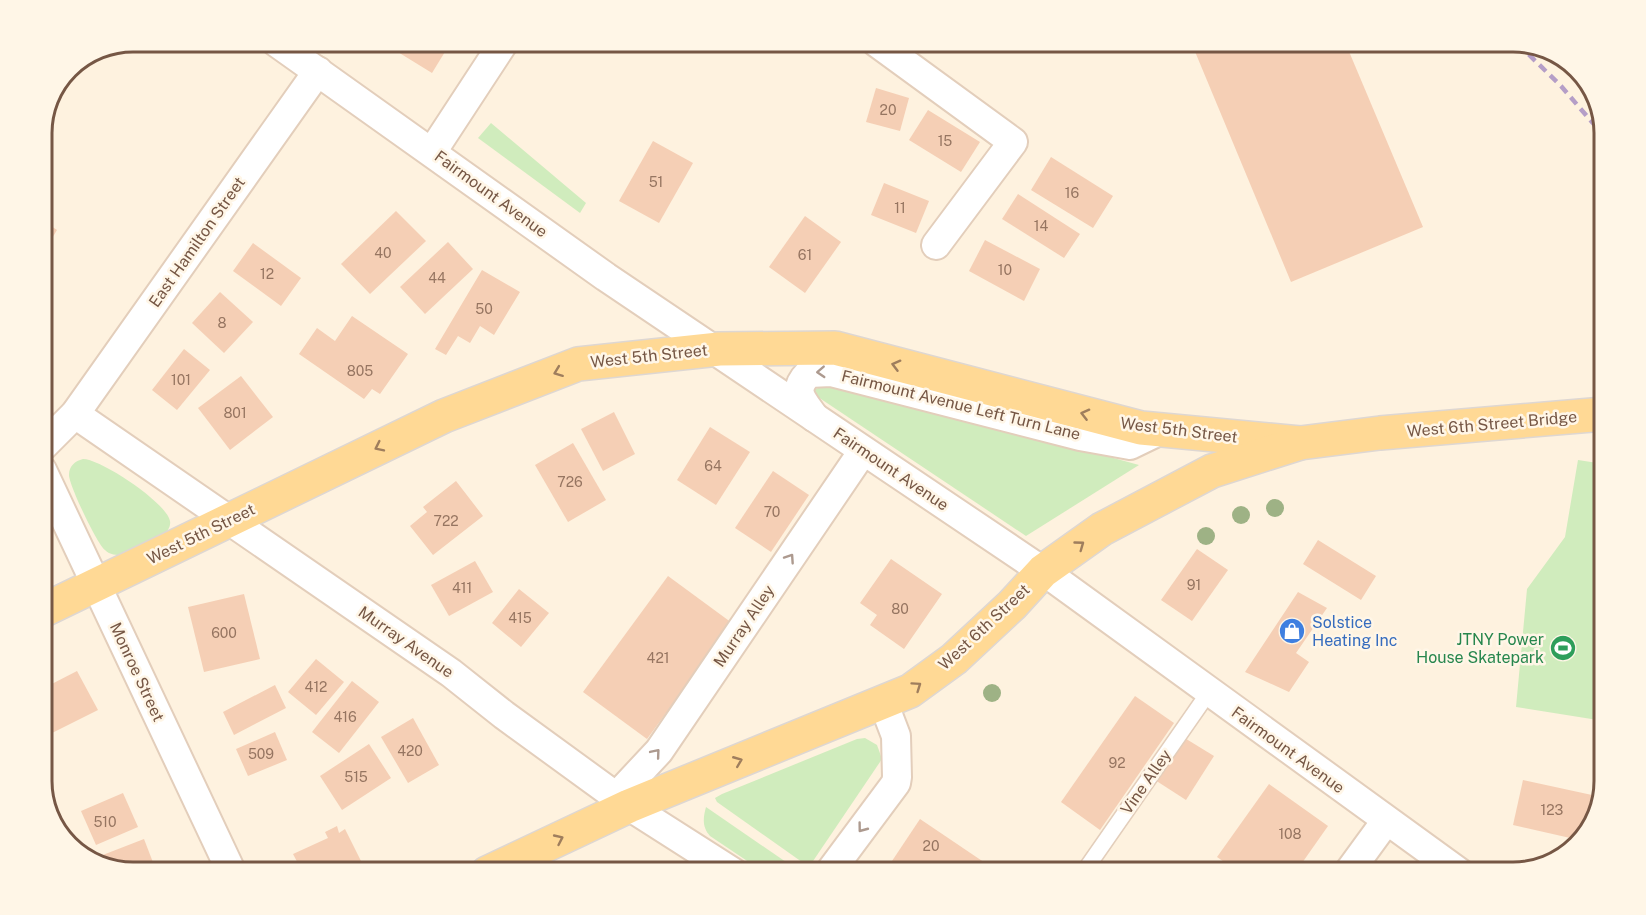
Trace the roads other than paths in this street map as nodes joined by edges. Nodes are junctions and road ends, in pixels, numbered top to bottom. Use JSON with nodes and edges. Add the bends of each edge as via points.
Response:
{"nodes":[{"id":1,"x":290,"y":52,"type":"edge"},
{"id":2,"x":497,"y":52,"type":"edge"},
{"id":3,"x":890,"y":52,"type":"edge"},
{"id":4,"x":318,"y":71,"type":"junction"},
{"id":5,"x":432,"y":152,"type":"junction"},
{"id":6,"x":936,"y":245,"type":"dead end"},
{"id":7,"x":713,"y":349,"type":"junction"},
{"id":8,"x":75,"y":414,"type":"junction"},
{"id":9,"x":1593,"y":415,"type":"edge"},
{"id":10,"x":814,"y":417,"type":"junction"},
{"id":11,"x":1161,"y":430,"type":"junction"},
{"id":12,"x":1380,"y":433,"type":"joint"},
{"id":13,"x":53,"y":436,"type":"edge"},
{"id":14,"x":1300,"y":443,"type":"junction"},
{"id":15,"x":863,"y":451,"type":"junction"},
{"id":16,"x":53,"y":494,"type":"edge"},
{"id":17,"x":232,"y":520,"type":"junction"},
{"id":18,"x":1043,"y":571,"type":"junction"},
{"id":19,"x":96,"y":586,"type":"junction"},
{"id":20,"x":53,"y":606,"type":"edge"},
{"id":21,"x":1209,"y":692,"type":"junction"},
{"id":22,"x":883,"y":702,"type":"junction"},
{"id":23,"x":623,"y":801,"type":"junction"},
{"id":24,"x":1386,"y":820,"type":"junction"},
{"id":25,"x":227,"y":862,"type":"edge"},
{"id":26,"x":508,"y":862,"type":"edge"},
{"id":27,"x":717,"y":862,"type":"edge"},
{"id":28,"x":837,"y":862,"type":"edge"},
{"id":29,"x":1091,"y":862,"type":"edge"},
{"id":30,"x":1355,"y":862,"type":"edge"},
{"id":31,"x":1446,"y":862,"type":"edge"}],
"edges":[{"from":1,"to":4,"type":"street","name":"Fairmount Avenue"},
{"from":2,"to":5,"type":"street"},
{"from":3,"to":6,"type":"street","via":[[1014,142]]},
{"from":4,"to":5,"type":"street","name":"Fairmount Avenue"},
{"from":4,"to":8,"type":"street","name":"East Hamilton Street"},
{"from":5,"to":7,"type":"street","name":"Fairmount Avenue"},
{"from":7,"to":10,"type":"street","name":"Fairmount Avenue"},
{"from":11,"to":7,"type":"main road","name":"West 5th Street","one_way":true,"via":[[1052,406],[835,348]]},
{"from":7,"to":17,"type":"main road","name":"West 5th Street","one_way":true,"via":[[578,364],[444,416]]},
{"from":8,"to":13,"type":"street","name":"East Hamilton Street"},
{"from":8,"to":17,"type":"street","name":"Murray Avenue"},
{"from":9,"to":12,"type":"main road","name":"West 6th Street Bridge"},
{"from":11,"to":10,"type":"street","name":"Fairmount Avenue Left Turn Lane","one_way":true,"via":[[1130,445],[1080,436],[831,372],[809,373],[801,382],[800,396]]},
{"from":10,"to":15,"type":"street","name":"Fairmount Avenue"},
{"from":11,"to":14,"type":"main road","name":"West 5th Street"},
{"from":12,"to":14,"type":"main road","name":"West 6th Street"},
{"from":18,"to":14,"type":"main road","name":"West 6th Street","one_way":true,"via":[[1102,529],[1212,471]]},
{"from":15,"to":18,"type":"street","name":"Fairmount Avenue"},
{"from":23,"to":15,"type":"street","name":"Murray Alley","one_way":true},
{"from":16,"to":19,"type":"street","name":"Monroe Street"},
{"from":17,"to":19,"type":"main road","name":"West 5th Street"},
{"from":17,"to":23,"type":"street","name":"Murray Avenue","via":[[451,673]]},
{"from":18,"to":21,"type":"street","name":"Fairmount Avenue"},
{"from":22,"to":18,"type":"main road","name":"West 6th Street","one_way":true,"via":[[910,691],[954,659]]},
{"from":19,"to":20,"type":"main road","name":"West 5th Street"},
{"from":19,"to":25,"type":"street","name":"Monroe Street"},
{"from":21,"to":24,"type":"street","name":"Fairmount Avenue"},
{"from":21,"to":29,"type":"lane","name":"Vine Alley"},
{"from":23,"to":22,"type":"main road","name":"West 6th Street","one_way":true},
{"from":22,"to":28,"type":"street","one_way":true,"via":[[896,736],[896,783]]},
{"from":26,"to":23,"type":"main road","name":"West 6th Street","one_way":true},
{"from":23,"to":27,"type":"street","name":"Murray Avenue"},
{"from":24,"to":30,"type":"street"},
{"from":24,"to":31,"type":"street","name":"Fairmount Avenue"}]}
